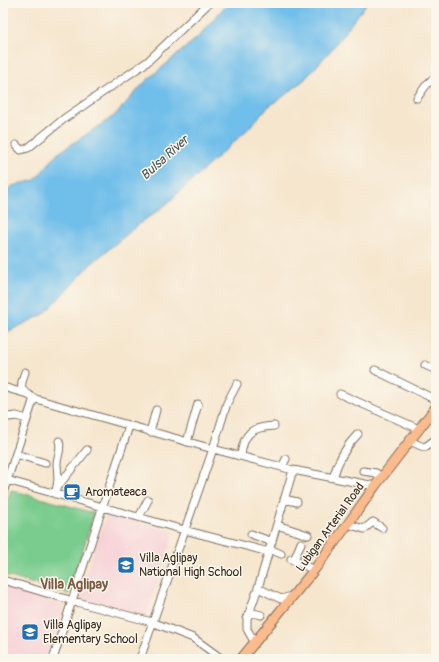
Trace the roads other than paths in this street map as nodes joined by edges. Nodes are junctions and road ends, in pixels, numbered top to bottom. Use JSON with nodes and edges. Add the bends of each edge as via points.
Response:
{"nodes":[{"id":1,"x":209,"y":3,"type":"edge"},
{"id":2,"x":436,"y":76,"type":"edge"},
{"id":3,"x":417,"y":98,"type":"dead end"},
{"id":4,"x":16,"y":145,"type":"dead end"},
{"id":5,"x":425,"y":365,"type":"dead end"},
{"id":6,"x":375,"y":370,"type":"dead end"},
{"id":7,"x":436,"y":370,"type":"edge"},
{"id":8,"x":25,"y":372,"type":"dead end"},
{"id":9,"x":238,"y":384,"type":"dead end"},
{"id":10,"x":3,"y":387,"type":"edge"},
{"id":11,"x":24,"y":393,"type":"junction"},
{"id":12,"x":340,"y":394,"type":"dead end"},
{"id":13,"x":36,"y":399,"type":"junction"},
{"id":14,"x":436,"y":400,"type":"edge"},
{"id":15,"x":198,"y":404,"type":"dead end"},
{"id":16,"x":436,"y":406,"type":"edge"},
{"id":17,"x":156,"y":410,"type":"dead end"},
{"id":18,"x":9,"y":417,"type":"dead end"},
{"id":19,"x":27,"y":419,"type":"junction"},
{"id":20,"x":129,"y":426,"type":"junction"},
{"id":21,"x":274,"y":426,"type":"dead end"},
{"id":22,"x":419,"y":429,"type":"junction"},
{"id":23,"x":150,"y":432,"type":"junction"},
{"id":24,"x":358,"y":434,"type":"dead end"},
{"id":25,"x":436,"y":439,"type":"edge"},
{"id":26,"x":59,"y":441,"type":"dead end"},
{"id":27,"x":410,"y":441,"type":"junction"},
{"id":28,"x":187,"y":442,"type":"junction"},
{"id":29,"x":87,"y":450,"type":"dead end"},
{"id":30,"x":213,"y":450,"type":"junction"},
{"id":31,"x":16,"y":454,"type":"junction"},
{"id":32,"x":241,"y":456,"type":"junction"},
{"id":33,"x":286,"y":459,"type":"dead end"},
{"id":34,"x":45,"y":463,"type":"dead end"},
{"id":35,"x":282,"y":467,"type":"junction"},
{"id":36,"x":293,"y":470,"type":"junction"},
{"id":37,"x":363,"y":471,"type":"dead end"},
{"id":38,"x":333,"y":478,"type":"junction"},
{"id":39,"x":382,"y":478,"type":"junction"},
{"id":40,"x":5,"y":480,"type":"edge"},
{"id":41,"x":375,"y":486,"type":"junction"},
{"id":42,"x":56,"y":490,"type":"junction"},
{"id":43,"x":3,"y":494,"type":"edge"},
{"id":44,"x":284,"y":499,"type":"junction"},
{"id":45,"x":148,"y":500,"type":"dead end"},
{"id":46,"x":297,"y":502,"type":"dead end"},
{"id":47,"x":104,"y":507,"type":"junction"},
{"id":48,"x":139,"y":517,"type":"junction"},
{"id":49,"x":348,"y":524,"type":"junction"},
{"id":50,"x":277,"y":525,"type":"junction"},
{"id":51,"x":382,"y":528,"type":"dead end"},
{"id":52,"x":184,"y":530,"type":"junction"},
{"id":53,"x":251,"y":534,"type":"dead end"},
{"id":54,"x":308,"y":535,"type":"dead end"},
{"id":55,"x":301,"y":543,"type":"dead end"},
{"id":56,"x":270,"y":548,"type":"junction"},
{"id":57,"x":281,"y":554,"type":"dead end"},
{"id":58,"x":314,"y":570,"type":"junction"},
{"id":59,"x":3,"y":580,"type":"edge"},
{"id":60,"x":258,"y":588,"type":"junction"},
{"id":61,"x":293,"y":596,"type":"junction"},
{"id":62,"x":73,"y":602,"type":"junction"},
{"id":63,"x":250,"y":612,"type":"junction"},
{"id":64,"x":262,"y":616,"type":"dead end"},
{"id":65,"x":152,"y":622,"type":"junction"},
{"id":66,"x":255,"y":643,"type":"junction"},
{"id":67,"x":53,"y":659,"type":"edge"},
{"id":68,"x":140,"y":659,"type":"edge"},
{"id":69,"x":222,"y":659,"type":"edge"},
{"id":70,"x":241,"y":659,"type":"edge"}],
"edges":[{"from":1,"to":4,"type":"street","via":[[147,62],[65,118],[28,148],[21,150]]},
{"from":2,"to":3,"type":"street"},
{"from":5,"to":7,"type":"street"},
{"from":6,"to":14,"type":"street"},
{"from":8,"to":11,"type":"street","via":[[21,385]]},
{"from":9,"to":30,"type":"street","via":[[227,403]]},
{"from":10,"to":11,"type":"street"},
{"from":11,"to":13,"type":"street"},
{"from":12,"to":22,"type":"street"},
{"from":13,"to":19,"type":"street"},
{"from":13,"to":20,"type":"street"},
{"from":15,"to":28,"type":"street"},
{"from":16,"to":22,"type":"main road","name":"Lubigan Arterial Road"},
{"from":17,"to":23,"type":"street"},
{"from":18,"to":19,"type":"street"},
{"from":19,"to":31,"type":"street"},
{"from":20,"to":23,"type":"street"},
{"from":20,"to":47,"type":"street"},
{"from":21,"to":32,"type":"street","via":[[257,427],[252,430],[246,437]]},
{"from":22,"to":27,"type":"main road","name":"Lubigan Arterial Road"},
{"from":23,"to":28,"type":"street"},
{"from":24,"to":38,"type":"street","via":[[342,454]]},
{"from":25,"to":27,"type":"street","via":[[425,447]]},
{"from":26,"to":42,"type":"street","via":[[61,446]]},
{"from":27,"to":39,"type":"main road","name":"Lubigan Arterial Road"},
{"from":28,"to":30,"type":"street"},
{"from":29,"to":42,"type":"street"},
{"from":30,"to":32,"type":"street"},
{"from":30,"to":52,"type":"street"},
{"from":31,"to":34,"type":"street"},
{"from":31,"to":40,"type":"street"},
{"from":32,"to":35,"type":"street"},
{"from":33,"to":35,"type":"street"},
{"from":35,"to":36,"type":"street"},
{"from":36,"to":38,"type":"street"},
{"from":36,"to":44,"type":"street"},
{"from":37,"to":39,"type":"street","via":[[376,473]]},
{"from":38,"to":41,"type":"street"},
{"from":39,"to":41,"type":"main road","name":"Lubigan Arterial Road"},
{"from":40,"to":42,"type":"street"},
{"from":40,"to":43,"type":"street"},
{"from":41,"to":49,"type":"main road","name":"Lubigan Arterial Road"},
{"from":42,"to":47,"type":"street"},
{"from":44,"to":46,"type":"street"},
{"from":44,"to":50,"type":"street"},
{"from":45,"to":48,"type":"street"},
{"from":47,"to":48,"type":"street"},
{"from":47,"to":62,"type":"street"},
{"from":48,"to":52,"type":"street"},
{"from":49,"to":51,"type":"street","via":[[360,532],[373,522]]},
{"from":49,"to":58,"type":"main road","name":"Lubigan Arterial Road"},
{"from":50,"to":54,"type":"street"},
{"from":50,"to":56,"type":"street"},
{"from":52,"to":56,"type":"street"},
{"from":52,"to":65,"type":"street"},
{"from":53,"to":56,"type":"street"},
{"from":55,"to":58,"type":"street","via":[[293,560]]},
{"from":56,"to":57,"type":"street"},
{"from":56,"to":60,"type":"street"},
{"from":58,"to":61,"type":"main road","name":"Lubigan Arterial Road"},
{"from":59,"to":62,"type":"street"},
{"from":60,"to":61,"type":"street","via":[[281,599]]},
{"from":60,"to":63,"type":"street"},
{"from":61,"to":66,"type":"main road","name":"Lubigan Arterial Road"},
{"from":62,"to":65,"type":"street"},
{"from":62,"to":67,"type":"street"},
{"from":63,"to":64,"type":"street"},
{"from":63,"to":66,"type":"street","via":[[247,629]]},
{"from":65,"to":68,"type":"street"},
{"from":65,"to":69,"type":"street","via":[[193,638]]},
{"from":66,"to":70,"type":"main road","name":"Lubigan Arterial Road"}]}
